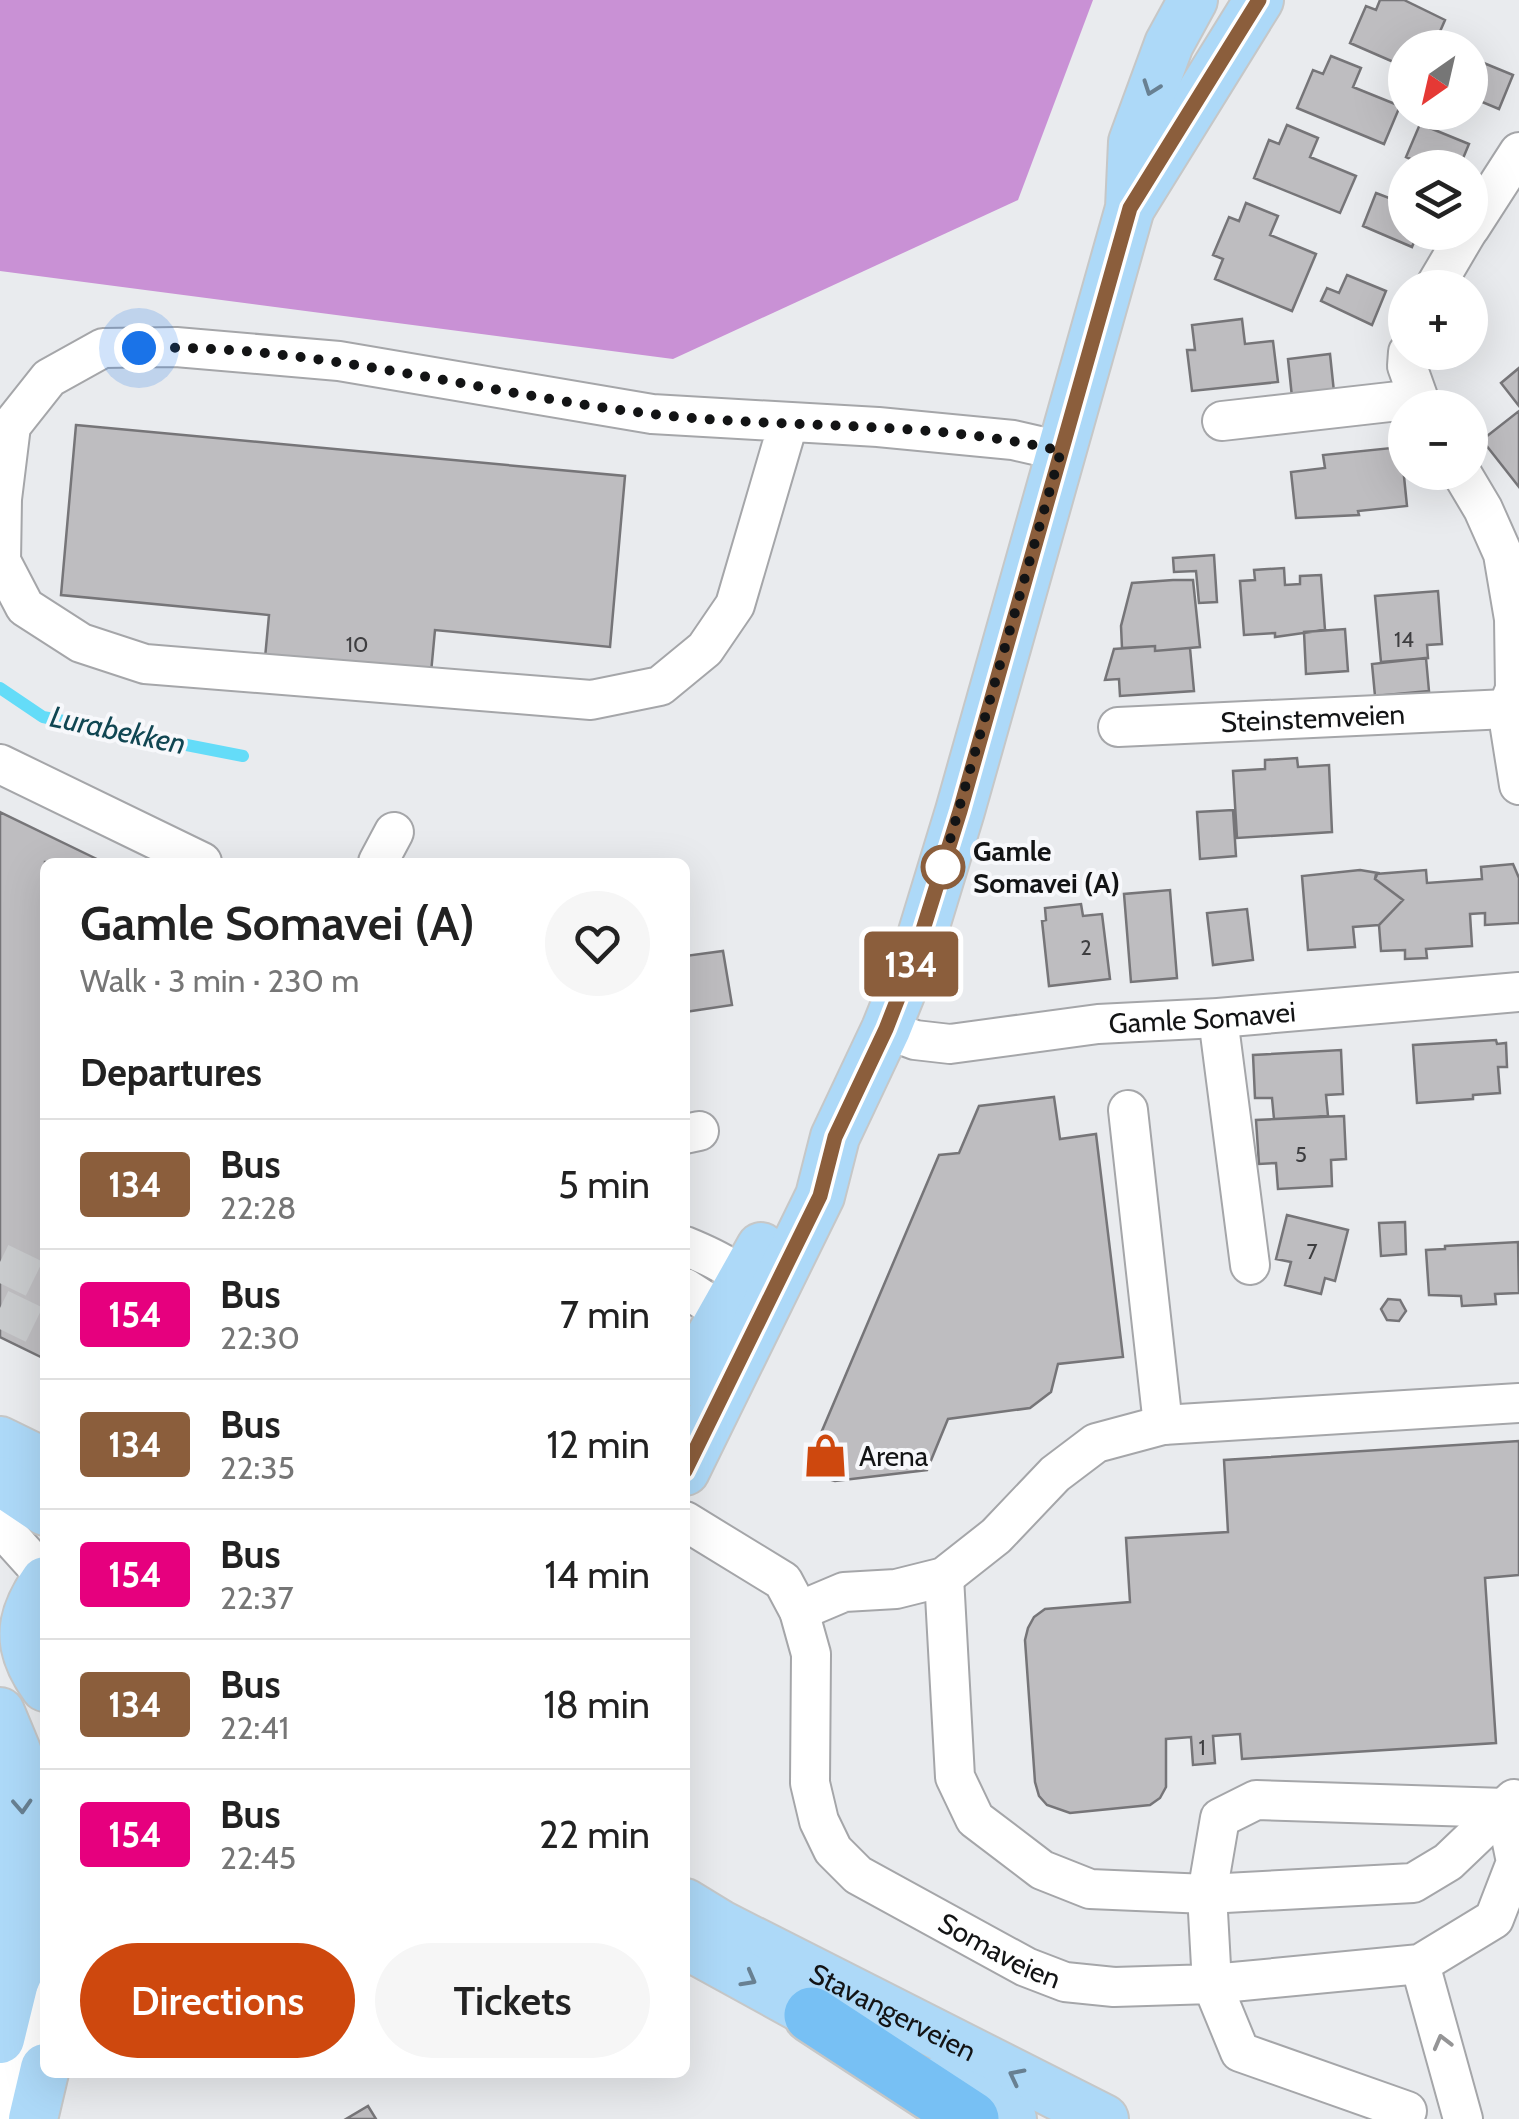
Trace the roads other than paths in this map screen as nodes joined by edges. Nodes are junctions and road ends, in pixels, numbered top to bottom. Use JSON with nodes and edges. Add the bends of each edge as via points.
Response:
{"nodes":[{"id":1,"x":1193,"y":0,"type":"edge"},
{"id":2,"x":1259,"y":0,"type":"edge"},
{"id":3,"x":1519,"y":152,"type":"edge"},
{"id":4,"x":1488,"y":199,"type":"edge"},
{"id":5,"x":1130,"y":208,"type":"junction"},
{"id":6,"x":1388,"y":406,"type":"edge"},
{"id":7,"x":1222,"y":421,"type":"dead end"},
{"id":8,"x":788,"y":424,"type":"junction"},
{"id":9,"x":1061,"y":451,"type":"junction"},
{"id":10,"x":1472,"y":490,"type":"edge"},
{"id":11,"x":1506,"y":709,"type":"junction"},
{"id":12,"x":1118,"y":727,"type":"dead end"},
{"id":13,"x":0,"y":764,"type":"edge"},
{"id":14,"x":1519,"y":784,"type":"edge"},
{"id":15,"x":194,"y":858,"type":"edge"},
{"id":16,"x":1519,"y":992,"type":"edge"},
{"id":17,"x":1218,"y":1018,"type":"junction"},
{"id":18,"x":886,"y":1029,"type":"junction"},
{"id":19,"x":1128,"y":1110,"type":"dead end"},
{"id":20,"x":690,"y":1248,"type":"edge"},
{"id":21,"x":1250,"y":1265,"type":"dead end"},
{"id":22,"x":729,"y":1295,"type":"edge"},
{"id":23,"x":690,"y":1372,"type":"edge"},
{"id":24,"x":1519,"y":1403,"type":"edge"},
{"id":25,"x":1163,"y":1425,"type":"junction"},
{"id":26,"x":0,"y":1440,"type":"edge"},
{"id":27,"x":690,"y":1451,"type":"edge"},
{"id":28,"x":40,"y":1461,"type":"edge"},
{"id":29,"x":0,"y":1481,"type":"edge"},
{"id":30,"x":40,"y":1509,"type":"edge"},
{"id":31,"x":690,"y":1524,"type":"edge"},
{"id":32,"x":0,"y":1526,"type":"edge"},
{"id":33,"x":40,"y":1572,"type":"edge"},
{"id":34,"x":944,"y":1577,"type":"junction"},
{"id":35,"x":40,"y":1586,"type":"edge"},
{"id":36,"x":799,"y":1610,"type":"junction"},
{"id":37,"x":12,"y":1624,"type":"edge"},
{"id":38,"x":40,"y":1680,"type":"edge"},
{"id":39,"x":0,"y":1712,"type":"edge"},
{"id":40,"x":1512,"y":1801,"type":"edge"},
{"id":41,"x":1207,"y":1894,"type":"junction"},
{"id":42,"x":690,"y":1907,"type":"edge"},
{"id":43,"x":1507,"y":1923,"type":"edge"},
{"id":44,"x":40,"y":1933,"type":"edge"},
{"id":45,"x":690,"y":1947,"type":"edge"},
{"id":46,"x":1420,"y":1964,"type":"junction"},
{"id":47,"x":30,"y":1983,"type":"edge"},
{"id":48,"x":1212,"y":1984,"type":"junction"},
{"id":49,"x":812,"y":2014,"type":"junction"},
{"id":50,"x":0,"y":2040,"type":"edge"},
{"id":51,"x":43,"y":2078,"type":"edge"},
{"id":52,"x":1407,"y":2111,"type":"dead end"},
{"id":53,"x":0,"y":2114,"type":"edge"},
{"id":54,"x":33,"y":2119,"type":"edge"},
{"id":55,"x":972,"y":2119,"type":"edge"},
{"id":56,"x":1012,"y":2119,"type":"edge"},
{"id":57,"x":1104,"y":2119,"type":"edge"},
{"id":58,"x":1463,"y":2119,"type":"edge"}],
"edges":[{"from":1,"to":5,"type":"main road","one_way":true,"via":[[1168,44],[1133,142]]},
{"from":2,"to":5,"type":"main road"},
{"from":3,"to":4,"type":"street"},
{"from":5,"to":9,"type":"main road"},
{"from":6,"to":7,"type":"street"},
{"from":8,"to":8,"type":"street","via":[[652,414],[339,361],[176,346],[103,348],[50,378],[11,426],[1,561],[25,607],[81,643],[144,664],[591,700],[660,686],[705,649],[736,605]]},
{"from":8,"to":9,"type":"street","via":[[1014,440]]},
{"from":9,"to":18,"type":"main road","via":[[960,811]]},
{"from":10,"to":11,"type":"street","via":[[1503,554],[1514,618],[1515,688]]},
{"from":11,"to":12,"type":"street","name":"Steinstemveien"},
{"from":11,"to":14,"type":"street"},
{"from":13,"to":15,"type":"street"},
{"from":16,"to":17,"type":"street","name":"Gamle Somavei"},
{"from":17,"to":18,"type":"street","name":"Gamle Somavei","via":[[1098,1024],[950,1044]]},
{"from":17,"to":21,"type":"street"},
{"from":18,"to":22,"type":"main road","via":[[835,1137],[820,1196]]},
{"from":19,"to":25,"type":"street"},
{"from":20,"to":22,"type":"street","via":[[717,1259]]},
{"from":22,"to":23,"type":"main road"},
{"from":22,"to":27,"type":"main road"},
{"from":24,"to":25,"type":"street"},
{"from":25,"to":34,"type":"street","via":[[1096,1443]]},
{"from":26,"to":28,"type":"main road"},
{"from":29,"to":30,"type":"main road"},
{"from":31,"to":36,"type":"street","name":"Somaveien","via":[[783,1582]]},
{"from":32,"to":33,"type":"street"},
{"from":34,"to":36,"type":"street","via":[[896,1590],[844,1592]]},
{"from":34,"to":41,"type":"street","via":[[955,1777],[975,1819],[1042,1870],[1090,1890]]},
{"from":35,"to":37,"type":"main road"},
{"from":36,"to":48,"type":"street","name":"Somaveien","via":[[811,1654],[810,1783],[833,1850],[858,1875],[1064,1982]]},
{"from":37,"to":38,"type":"main road"},
{"from":39,"to":47,"type":"main road","one_way":true,"via":[[17,1753],[24,1814]]},
{"from":40,"to":41,"type":"street","via":[[1448,1862],[1413,1883]]},
{"from":40,"to":41,"type":"street","via":[[1256,1800],[1220,1818]]},
{"from":40,"to":43,"type":"street","via":[[1516,1862]]},
{"from":41,"to":48,"type":"street"},
{"from":57,"to":42,"type":"main road","name":"Stavangerveien","one_way":true},
{"from":43,"to":46,"type":"street"},
{"from":44,"to":47,"type":"main road"},
{"from":45,"to":49,"type":"main road","name":"Stavangerveien","one_way":true},
{"from":46,"to":48,"type":"street","name":"Somaveien"},
{"from":58,"to":46,"type":"street","one_way":true},
{"from":47,"to":50,"type":"main road"},
{"from":47,"to":53,"type":"street"},
{"from":48,"to":52,"type":"street","via":[[1240,2052]]},
{"from":49,"to":55,"type":"highway"},
{"from":49,"to":56,"type":"main road","name":"Stavangerveien"},
{"from":51,"to":54,"type":"main road"}]}
